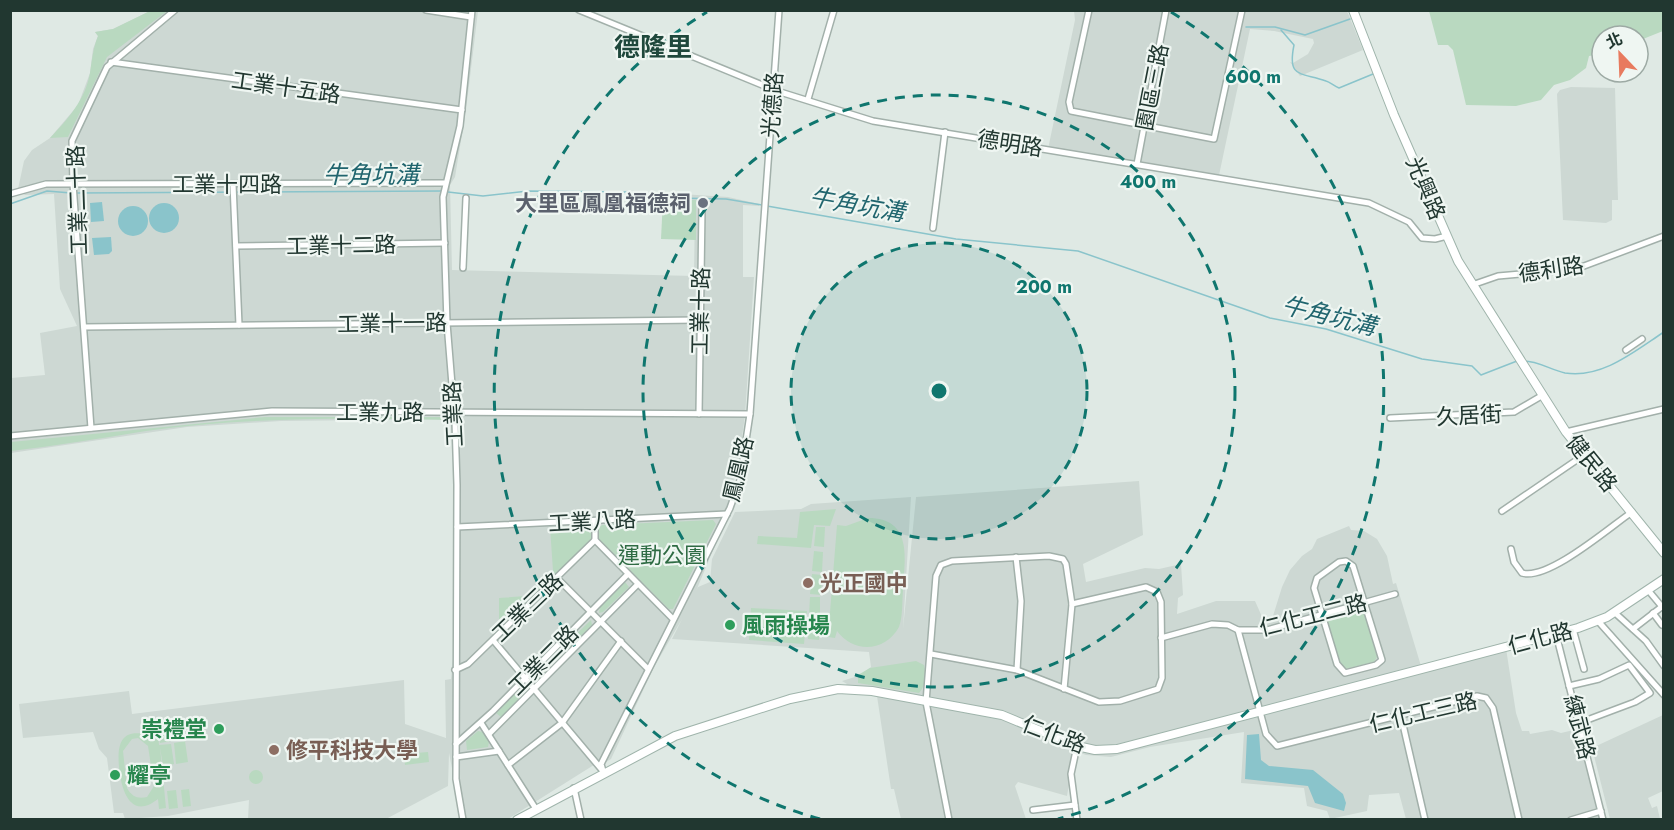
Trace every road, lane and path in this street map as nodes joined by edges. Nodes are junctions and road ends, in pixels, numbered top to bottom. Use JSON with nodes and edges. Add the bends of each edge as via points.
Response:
{"nodes":[{"id":1,"x":175,"y":10,"type":"edge"},
{"id":2,"x":426,"y":10,"type":"edge"},
{"id":3,"x":579,"y":10,"type":"edge"},
{"id":4,"x":779,"y":10,"type":"edge"},
{"id":5,"x":834,"y":10,"type":"edge"},
{"id":6,"x":1089,"y":10,"type":"edge"},
{"id":7,"x":1166,"y":10,"type":"edge"},
{"id":8,"x":1242,"y":10,"type":"edge"},
{"id":9,"x":1353,"y":10,"type":"edge"},
{"id":10,"x":472,"y":14,"type":"edge"},
{"id":11,"x":111,"y":62,"type":"junction"},
{"id":12,"x":773,"y":88,"type":"junction"},
{"id":13,"x":808,"y":99,"type":"junction"},
{"id":14,"x":462,"y":110,"type":"junction"},
{"id":15,"x":1144,"y":127,"type":"junction"},
{"id":16,"x":945,"y":132,"type":"junction"},
{"id":17,"x":1137,"y":164,"type":"junction"},
{"id":18,"x":444,"y":184,"type":"junction"},
{"id":19,"x":73,"y":185,"type":"junction"},
{"id":20,"x":233,"y":186,"type":"junction"},
{"id":21,"x":10,"y":194,"type":"edge"},
{"id":22,"x":466,"y":198,"type":"dead end"},
{"id":23,"x":764,"y":208,"type":"joint"},
{"id":24,"x":702,"y":209,"type":"dead end"},
{"id":25,"x":933,"y":228,"type":"dead end"},
{"id":26,"x":1447,"y":236,"type":"junction"},
{"id":27,"x":1664,"y":236,"type":"edge"},
{"id":28,"x":445,"y":243,"type":"junction"},
{"id":29,"x":236,"y":246,"type":"junction"},
{"id":30,"x":463,"y":268,"type":"dead end"},
{"id":31,"x":1472,"y":285,"type":"junction"},
{"id":32,"x":699,"y":320,"type":"junction"},
{"id":33,"x":447,"y":323,"type":"junction"},
{"id":34,"x":239,"y":325,"type":"junction"},
{"id":35,"x":84,"y":327,"type":"junction"},
{"id":36,"x":1642,"y":339,"type":"dead end"},
{"id":37,"x":1626,"y":350,"type":"dead end"},
{"id":38,"x":1527,"y":368,"type":"joint"},
{"id":39,"x":1543,"y":394,"type":"junction"},
{"id":40,"x":1664,"y":409,"type":"edge"},
{"id":41,"x":454,"y":412,"type":"junction"},
{"id":42,"x":699,"y":414,"type":"junction"},
{"id":43,"x":750,"y":414,"type":"junction"},
{"id":44,"x":1389,"y":418,"type":"dead end"},
{"id":45,"x":91,"y":428,"type":"junction"},
{"id":46,"x":1566,"y":432,"type":"junction"},
{"id":47,"x":10,"y":436,"type":"edge"},
{"id":48,"x":1584,"y":455,"type":"junction"},
{"id":49,"x":1502,"y":511,"type":"dead end"},
{"id":50,"x":1632,"y":512,"type":"junction"},
{"id":51,"x":727,"y":514,"type":"junction"},
{"id":52,"x":595,"y":521,"type":"junction"},
{"id":53,"x":457,"y":527,"type":"junction"},
{"id":54,"x":595,"y":540,"type":"junction"},
{"id":55,"x":1511,"y":549,"type":"dead end"},
{"id":56,"x":1664,"y":553,"type":"edge"},
{"id":57,"x":1016,"y":557,"type":"junction"},
{"id":58,"x":628,"y":574,"type":"junction"},
{"id":59,"x":557,"y":578,"type":"junction"},
{"id":60,"x":1664,"y":579,"type":"edge"},
{"id":61,"x":638,"y":584,"type":"junction"},
{"id":62,"x":1648,"y":590,"type":"junction"},
{"id":63,"x":1395,"y":594,"type":"dead end"},
{"id":64,"x":1365,"y":603,"type":"junction"},
{"id":65,"x":1072,"y":604,"type":"junction"},
{"id":66,"x":1663,"y":607,"type":"edge"},
{"id":67,"x":591,"y":611,"type":"junction"},
{"id":68,"x":1614,"y":612,"type":"junction"},
{"id":69,"x":1653,"y":613,"type":"junction"},
{"id":70,"x":1322,"y":615,"type":"junction"},
{"id":71,"x":673,"y":619,"type":"junction"},
{"id":72,"x":601,"y":621,"type":"junction"},
{"id":73,"x":1598,"y":621,"type":"junction"},
{"id":74,"x":1662,"y":625,"type":"edge"},
{"id":75,"x":1573,"y":629,"type":"junction"},
{"id":76,"x":1633,"y":629,"type":"junction"},
{"id":77,"x":1238,"y":630,"type":"junction"},
{"id":78,"x":1557,"y":634,"type":"junction"},
{"id":79,"x":1161,"y":638,"type":"junction"},
{"id":80,"x":493,"y":639,"type":"junction"},
{"id":81,"x":621,"y":641,"type":"junction"},
{"id":82,"x":931,"y":654,"type":"junction"},
{"id":83,"x":1664,"y":666,"type":"edge"},
{"id":84,"x":648,"y":669,"type":"junction"},
{"id":85,"x":1017,"y":669,"type":"junction"},
{"id":86,"x":1584,"y":669,"type":"dead end"},
{"id":87,"x":455,"y":670,"type":"junction"},
{"id":88,"x":525,"y":678,"type":"junction"},
{"id":89,"x":1569,"y":686,"type":"junction"},
{"id":90,"x":534,"y":689,"type":"junction"},
{"id":91,"x":1064,"y":689,"type":"junction"},
{"id":92,"x":1664,"y":694,"type":"edge"},
{"id":93,"x":926,"y":702,"type":"junction"},
{"id":94,"x":1260,"y":711,"type":"junction"},
{"id":95,"x":1401,"y":716,"type":"junction"},
{"id":96,"x":481,"y":723,"type":"junction"},
{"id":97,"x":562,"y":723,"type":"junction"},
{"id":98,"x":1579,"y":723,"type":"junction"},
{"id":99,"x":489,"y":734,"type":"junction"},
{"id":100,"x":456,"y":744,"type":"junction"},
{"id":101,"x":1077,"y":746,"type":"junction"},
{"id":102,"x":499,"y":751,"type":"junction"},
{"id":103,"x":456,"y":757,"type":"junction"},
{"id":104,"x":508,"y":765,"type":"junction"},
{"id":105,"x":603,"y":771,"type":"junction"},
{"id":106,"x":574,"y":788,"type":"junction"},
{"id":107,"x":1075,"y":805,"type":"junction"},
{"id":108,"x":536,"y":809,"type":"junction"},
{"id":109,"x":1033,"y":810,"type":"dead end"},
{"id":110,"x":1601,"y":811,"type":"junction"},
{"id":111,"x":463,"y":819,"type":"edge"},
{"id":112,"x":517,"y":819,"type":"edge"},
{"id":113,"x":581,"y":819,"type":"edge"},
{"id":114,"x":949,"y":819,"type":"edge"},
{"id":115,"x":1077,"y":819,"type":"edge"},
{"id":116,"x":1425,"y":819,"type":"edge"},
{"id":117,"x":1519,"y":819,"type":"edge"},
{"id":118,"x":1570,"y":819,"type":"edge"},
{"id":119,"x":1603,"y":819,"type":"edge"}],
"edges":[{"from":1,"to":11,"type":"street","name":"工業二十路"},
{"from":2,"to":10,"type":"street"},
{"from":3,"to":12,"type":"street","name":"德明路"},
{"from":4,"to":12,"type":"street","name":"光德路"},
{"from":5,"to":13,"type":"street"},
{"from":6,"to":15,"type":"street","via":[[1069,108],[1073,113]]},
{"from":7,"to":15,"type":"street","name":"園區三路"},
{"from":8,"to":15,"type":"street","via":[[1214,139]]},
{"from":9,"to":26,"type":"main road","name":"光興路"},
{"from":10,"to":14,"type":"street","name":"工業路"},
{"from":11,"to":14,"type":"street","name":"工業十五路"},
{"from":11,"to":19,"type":"street","name":"工業二十路","via":[[72,141]]},
{"from":12,"to":13,"type":"street","name":"德明路"},
{"from":12,"to":23,"type":"street","name":"光德路"},
{"from":13,"to":16,"type":"street","name":"德明路","via":[[873,121]]},
{"from":14,"to":18,"type":"street","name":"工業路"},
{"from":15,"to":17,"type":"street","name":"園區三路"},
{"from":16,"to":17,"type":"street","name":"德明路"},
{"from":16,"to":25,"type":"street"},
{"from":17,"to":26,"type":"street","name":"德明路","via":[[1369,203],[1409,222],[1422,238]]},
{"from":18,"to":20,"type":"street","name":"工業十四路"},
{"from":18,"to":28,"type":"street","name":"工業路"},
{"from":19,"to":20,"type":"street","name":"工業十四路"},
{"from":19,"to":21,"type":"street","name":"工業十四路","via":[[38,185]]},
{"from":19,"to":35,"type":"street","name":"工業二十路"},
{"from":20,"to":29,"type":"street"},
{"from":22,"to":30,"type":"street"},
{"from":23,"to":43,"type":"street","name":"鳳凰路"},
{"from":24,"to":32,"type":"street","name":"工業十路"},
{"from":26,"to":31,"type":"main road","name":"光興路"},
{"from":27,"to":31,"type":"street","name":"德利路","via":[[1576,269],[1498,276]]},
{"from":28,"to":29,"type":"street","name":"工業十二路"},
{"from":28,"to":33,"type":"street","name":"工業路"},
{"from":29,"to":34,"type":"street"},
{"from":31,"to":38,"type":"main road","name":"光興路"},
{"from":32,"to":33,"type":"street","name":"工業十一路"},
{"from":32,"to":42,"type":"street","name":"工業十路"},
{"from":33,"to":34,"type":"street","name":"工業十一路"},
{"from":33,"to":41,"type":"street","name":"工業路"},
{"from":34,"to":35,"type":"street","name":"工業十一路"},
{"from":35,"to":45,"type":"street","name":"工業二十路"},
{"from":36,"to":37,"type":"street"},
{"from":38,"to":39,"type":"main road","name":"健民路"},
{"from":39,"to":44,"type":"street","name":"久居街","via":[[1514,412]]},
{"from":39,"to":46,"type":"main road","name":"健民路"},
{"from":40,"to":46,"type":"street"},
{"from":41,"to":42,"type":"street","name":"工業九路"},
{"from":41,"to":45,"type":"street","name":"工業九路","via":[[272,411]]},
{"from":41,"to":53,"type":"street","name":"工業路"},
{"from":42,"to":43,"type":"street","name":"工業九路"},
{"from":43,"to":51,"type":"street","name":"鳳凰路","via":[[740,480]]},
{"from":45,"to":47,"type":"street","name":"工業九路"},
{"from":46,"to":48,"type":"main road","name":"健民路"},
{"from":48,"to":49,"type":"street"},
{"from":48,"to":50,"type":"main road","name":"健民路"},
{"from":50,"to":55,"type":"street","via":[[1562,562],[1544,570],[1522,573]]},
{"from":50,"to":56,"type":"main road","name":"健民路"},
{"from":51,"to":52,"type":"street","name":"工業八路"},
{"from":51,"to":71,"type":"street","name":"鳳凰路"},
{"from":52,"to":53,"type":"street","name":"工業八路"},
{"from":52,"to":54,"type":"street"},
{"from":53,"to":87,"type":"street","name":"工業路"},
{"from":54,"to":58,"type":"street"},
{"from":54,"to":59,"type":"street","name":"工業三路"},
{"from":57,"to":65,"type":"street","via":[[1063,559]]},
{"from":57,"to":82,"type":"street","via":[[941,565],[936,576]]},
{"from":57,"to":85,"type":"street","via":[[1021,601]]},
{"from":58,"to":61,"type":"street"},
{"from":58,"to":67,"type":"street","name":"工業二路"},
{"from":59,"to":67,"type":"street"},
{"from":59,"to":80,"type":"street","name":"工業三路"},
{"from":60,"to":62,"type":"main road","name":"仁化路"},
{"from":61,"to":71,"type":"street"},
{"from":61,"to":72,"type":"street","name":"工業二路"},
{"from":62,"to":66,"type":"street"},
{"from":62,"to":68,"type":"main road","name":"仁化路"},
{"from":63,"to":64,"type":"street","name":"仁化工二路"},
{"from":64,"to":70,"type":"street","name":"仁化工二路"},
{"from":64,"to":70,"type":"street","via":[[1352,564],[1339,562],[1315,580]]},
{"from":64,"to":70,"type":"street","via":[[1382,660],[1376,665],[1345,673],[1339,670]]},
{"from":65,"to":79,"type":"street","via":[[1150,587],[1160,598]]},
{"from":65,"to":91,"type":"street"},
{"from":66,"to":69,"type":"street"},
{"from":67,"to":72,"type":"street"},
{"from":67,"to":88,"type":"street","name":"工業二路"},
{"from":68,"to":73,"type":"main road","name":"仁化路"},
{"from":68,"to":76,"type":"street"},
{"from":69,"to":74,"type":"street"},
{"from":69,"to":76,"type":"street"},
{"from":70,"to":77,"type":"street","name":"仁化工二路","via":[[1261,632]]},
{"from":71,"to":84,"type":"street","name":"鳳凰路"},
{"from":72,"to":81,"type":"street"},
{"from":72,"to":90,"type":"street","name":"工業二路"},
{"from":73,"to":75,"type":"main road","name":"仁化路"},
{"from":73,"to":92,"type":"street"},
{"from":75,"to":78,"type":"main road","name":"仁化路"},
{"from":75,"to":86,"type":"street"},
{"from":76,"to":83,"type":"street"},
{"from":77,"to":79,"type":"street","name":"仁化工二路","via":[[1212,624]]},
{"from":77,"to":94,"type":"street"},
{"from":78,"to":89,"type":"street","name":"練武路"},
{"from":78,"to":94,"type":"main road","name":"仁化路"},
{"from":79,"to":91,"type":"street","via":[[1162,681],[1155,691],[1106,703],[1090,701]]},
{"from":80,"to":87,"type":"street","name":"工業三路","via":[[468,664]]},
{"from":80,"to":88,"type":"street"},
{"from":81,"to":84,"type":"street"},
{"from":81,"to":97,"type":"street"},
{"from":82,"to":85,"type":"street"},
{"from":82,"to":93,"type":"street"},
{"from":84,"to":105,"type":"street","name":"鳳凰路","via":[[601,764]]},
{"from":85,"to":91,"type":"street"},
{"from":87,"to":100,"type":"street","name":"工業路"},
{"from":88,"to":90,"type":"street"},
{"from":88,"to":96,"type":"street","name":"工業二路"},
{"from":89,"to":98,"type":"street","name":"練武路"},
{"from":89,"to":98,"type":"street","via":[[1599,679],[1629,665],[1650,693]]},
{"from":90,"to":97,"type":"street"},
{"from":90,"to":99,"type":"street","name":"工業二路"},
{"from":93,"to":101,"type":"main road","name":"仁化路","via":[[1011,718]]},
{"from":93,"to":105,"type":"main road","name":"仁化路","via":[[848,688],[811,693],[682,733]]},
{"from":93,"to":114,"type":"street"},
{"from":94,"to":95,"type":"street","name":"仁化工三路","via":[[1269,739],[1280,747]]},
{"from":94,"to":101,"type":"main road","name":"仁化路","via":[[1117,749]]},
{"from":95,"to":116,"type":"street"},
{"from":95,"to":117,"type":"street","name":"仁化工三路","via":[[1477,696],[1489,700]]},
{"from":96,"to":99,"type":"street"},
{"from":96,"to":100,"type":"street","name":"工業二路"},
{"from":97,"to":104,"type":"street"},
{"from":97,"to":105,"type":"street"},
{"from":98,"to":110,"type":"street","name":"練武路"},
{"from":99,"to":102,"type":"street"},
{"from":100,"to":103,"type":"street","name":"工業路"},
{"from":101,"to":107,"type":"street","via":[[1071,774]]},
{"from":102,"to":103,"type":"street"},
{"from":102,"to":104,"type":"street"},
{"from":103,"to":111,"type":"street","name":"工業路"},
{"from":104,"to":108,"type":"street"},
{"from":105,"to":106,"type":"main road","name":"仁化路"},
{"from":106,"to":108,"type":"main road","name":"仁化路"},
{"from":106,"to":113,"type":"street"},
{"from":107,"to":109,"type":"street"},
{"from":107,"to":115,"type":"street"},
{"from":108,"to":112,"type":"main road","name":"仁化路"},
{"from":110,"to":118,"type":"street"},
{"from":110,"to":119,"type":"street","name":"練武路"}]}
